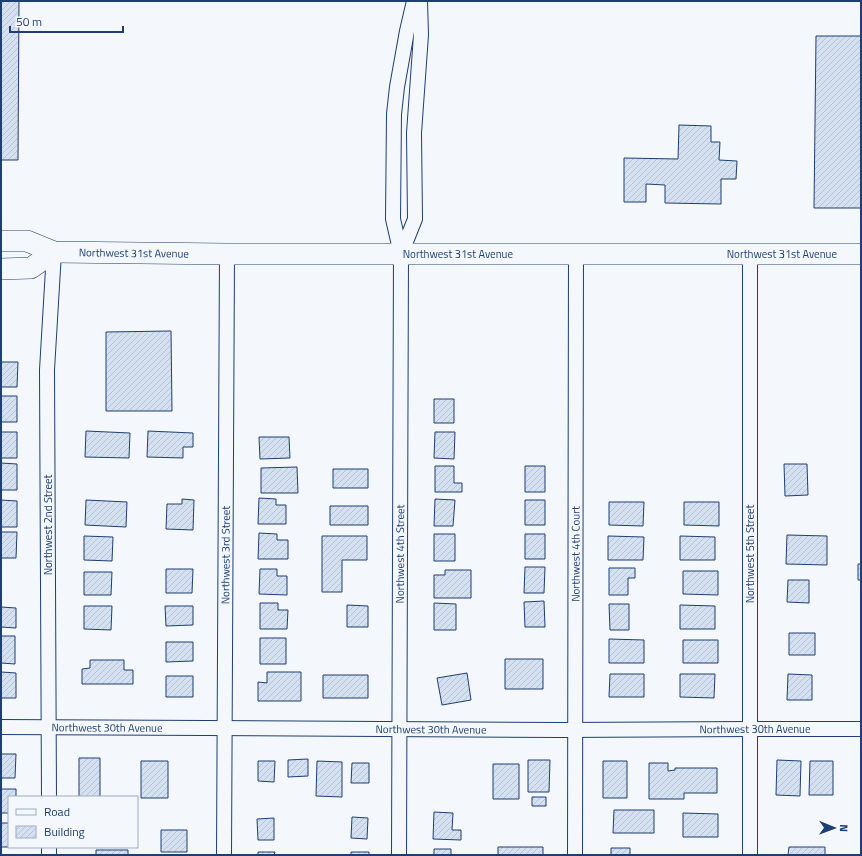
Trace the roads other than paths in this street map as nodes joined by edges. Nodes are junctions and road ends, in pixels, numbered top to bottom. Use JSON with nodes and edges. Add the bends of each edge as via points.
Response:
{"nodes":[{"id":1,"x":414,"y":1,"type":"edge"},
{"id":2,"x":420,"y":1,"type":"edge"},
{"id":3,"x":1,"y":241,"type":"edge"},
{"id":4,"x":54,"y":252,"type":"junction"},
{"id":5,"x":227,"y":254,"type":"junction"},
{"id":6,"x":401,"y":254,"type":"junction"},
{"id":7,"x":576,"y":254,"type":"junction"},
{"id":8,"x":750,"y":254,"type":"junction"},
{"id":9,"x":861,"y":254,"type":"edge"},
{"id":10,"x":1,"y":268,"type":"edge"},
{"id":11,"x":1,"y":727,"type":"edge"},
{"id":12,"x":49,"y":727,"type":"junction"},
{"id":13,"x":224,"y":727,"type":"junction"},
{"id":14,"x":399,"y":728,"type":"junction"},
{"id":15,"x":750,"y":729,"type":"junction"},
{"id":16,"x":861,"y":729,"type":"edge"},
{"id":17,"x":575,"y":730,"type":"junction"},
{"id":18,"x":49,"y":796,"type":"edge"},
{"id":19,"x":224,"y":855,"type":"edge"},
{"id":20,"x":399,"y":855,"type":"edge"},
{"id":21,"x":575,"y":855,"type":"edge"},
{"id":22,"x":750,"y":855,"type":"edge"}],
"edges":[{"from":1,"to":6,"type":"street","via":[[394,114],[393,218]]},
{"from":2,"to":6,"type":"street","via":[[421,35],[414,133],[415,219]]},
{"from":3,"to":4,"type":"main road","name":"Northwest 31st Avenue","via":[[27,241]]},
{"from":4,"to":5,"type":"main road","name":"Northwest 31st Avenue"},
{"from":4,"to":10,"type":"main road","via":[[32,268]]},
{"from":4,"to":12,"type":"street","name":"Northwest 2nd Street","via":[[47,370]]},
{"from":5,"to":6,"type":"main road","name":"Northwest 31st Avenue"},
{"from":5,"to":13,"type":"street","name":"Northwest 3rd Street"},
{"from":6,"to":7,"type":"main road","name":"Northwest 31st Avenue"},
{"from":6,"to":14,"type":"street","name":"Northwest 4th Street"},
{"from":7,"to":8,"type":"main road","name":"Northwest 31st Avenue"},
{"from":7,"to":17,"type":"street","name":"Northwest 4th Court"},
{"from":8,"to":9,"type":"main road","name":"Northwest 31st Avenue"},
{"from":8,"to":15,"type":"street","name":"Northwest 5th Street"},
{"from":11,"to":12,"type":"street","name":"Northwest 30th Avenue"},
{"from":12,"to":13,"type":"street","name":"Northwest 30th Avenue"},
{"from":12,"to":18,"type":"street","name":"Northwest 2nd Street"},
{"from":13,"to":14,"type":"street","name":"Northwest 30th Avenue"},
{"from":13,"to":19,"type":"street","name":"Northwest 3rd Street"},
{"from":14,"to":17,"type":"street","name":"Northwest 30th Avenue"},
{"from":14,"to":20,"type":"street","name":"Northwest 4th Street"},
{"from":15,"to":16,"type":"street","name":"Northwest 30th Avenue"},
{"from":15,"to":17,"type":"street","name":"Northwest 30th Avenue"},
{"from":15,"to":22,"type":"street","name":"Northwest 5th Street"},
{"from":17,"to":21,"type":"street","name":"Northwest 4th Court"}]}
